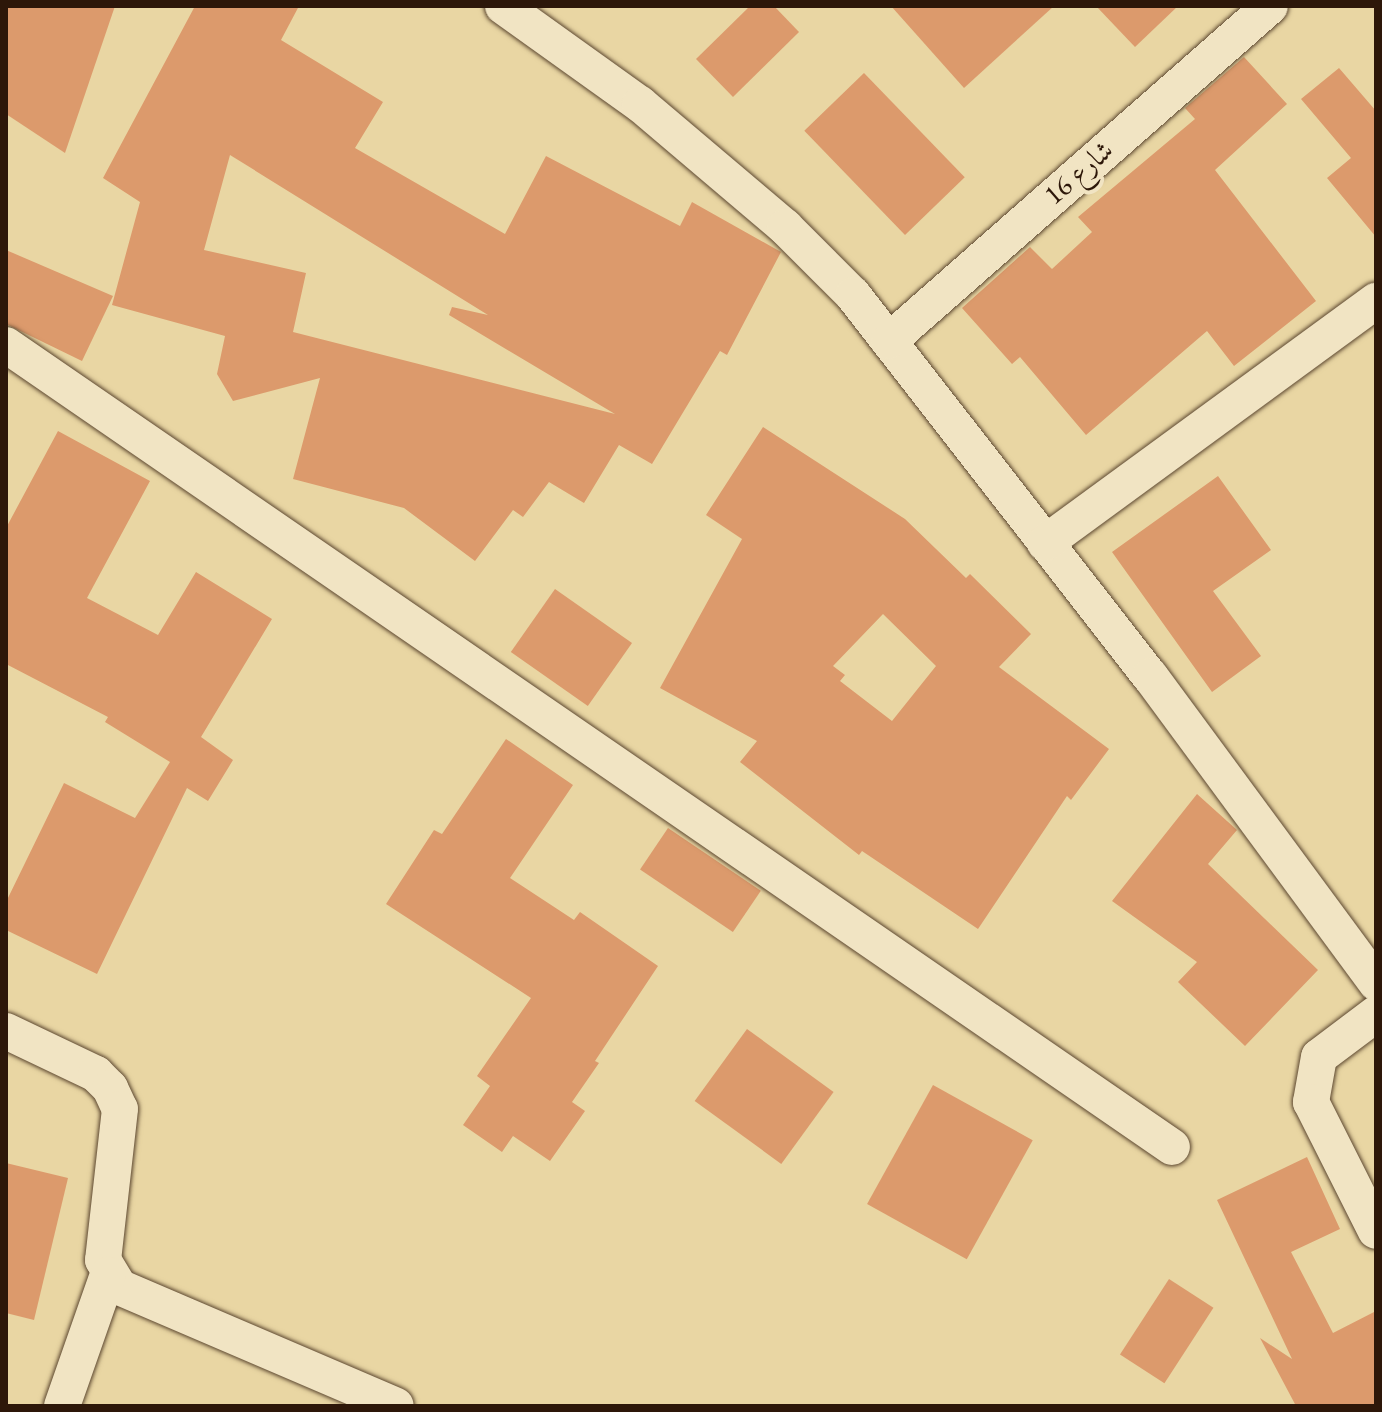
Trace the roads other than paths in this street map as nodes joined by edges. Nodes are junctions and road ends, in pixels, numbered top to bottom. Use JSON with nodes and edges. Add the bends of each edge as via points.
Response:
{"nodes":[{"id":1,"x":503,"y":6,"type":"edge"},
{"id":2,"x":1270,"y":6,"type":"edge"},
{"id":3,"x":1376,"y":301,"type":"edge"},
{"id":4,"x":889,"y":341,"type":"junction"},
{"id":5,"x":6,"y":345,"type":"edge"},
{"id":6,"x":1045,"y":543,"type":"junction"},
{"id":7,"x":1376,"y":983,"type":"edge"},
{"id":8,"x":1376,"y":1014,"type":"edge"},
{"id":9,"x":6,"y":1031,"type":"edge"},
{"id":10,"x":1172,"y":1147,"type":"dead end"},
{"id":11,"x":1376,"y":1231,"type":"edge"},
{"id":12,"x":108,"y":1275,"type":"junction"},
{"id":13,"x":62,"y":1406,"type":"edge"},
{"id":14,"x":396,"y":1406,"type":"edge"}],
"edges":[{"from":1,"to":4,"type":"street","via":[[640,104],[785,227],[853,295]]},
{"from":2,"to":4,"type":"street","name":"شارع 16"},
{"from":3,"to":6,"type":"street"},
{"from":4,"to":6,"type":"street"},
{"from":5,"to":10,"type":"street"},
{"from":6,"to":7,"type":"street"},
{"from":8,"to":11,"type":"street","via":[[1319,1057],[1311,1102]]},
{"from":9,"to":12,"type":"street","via":[[96,1074],[120,1109],[103,1260]]},
{"from":12,"to":13,"type":"street"},
{"from":12,"to":14,"type":"street","via":[[119,1287]]}]}
